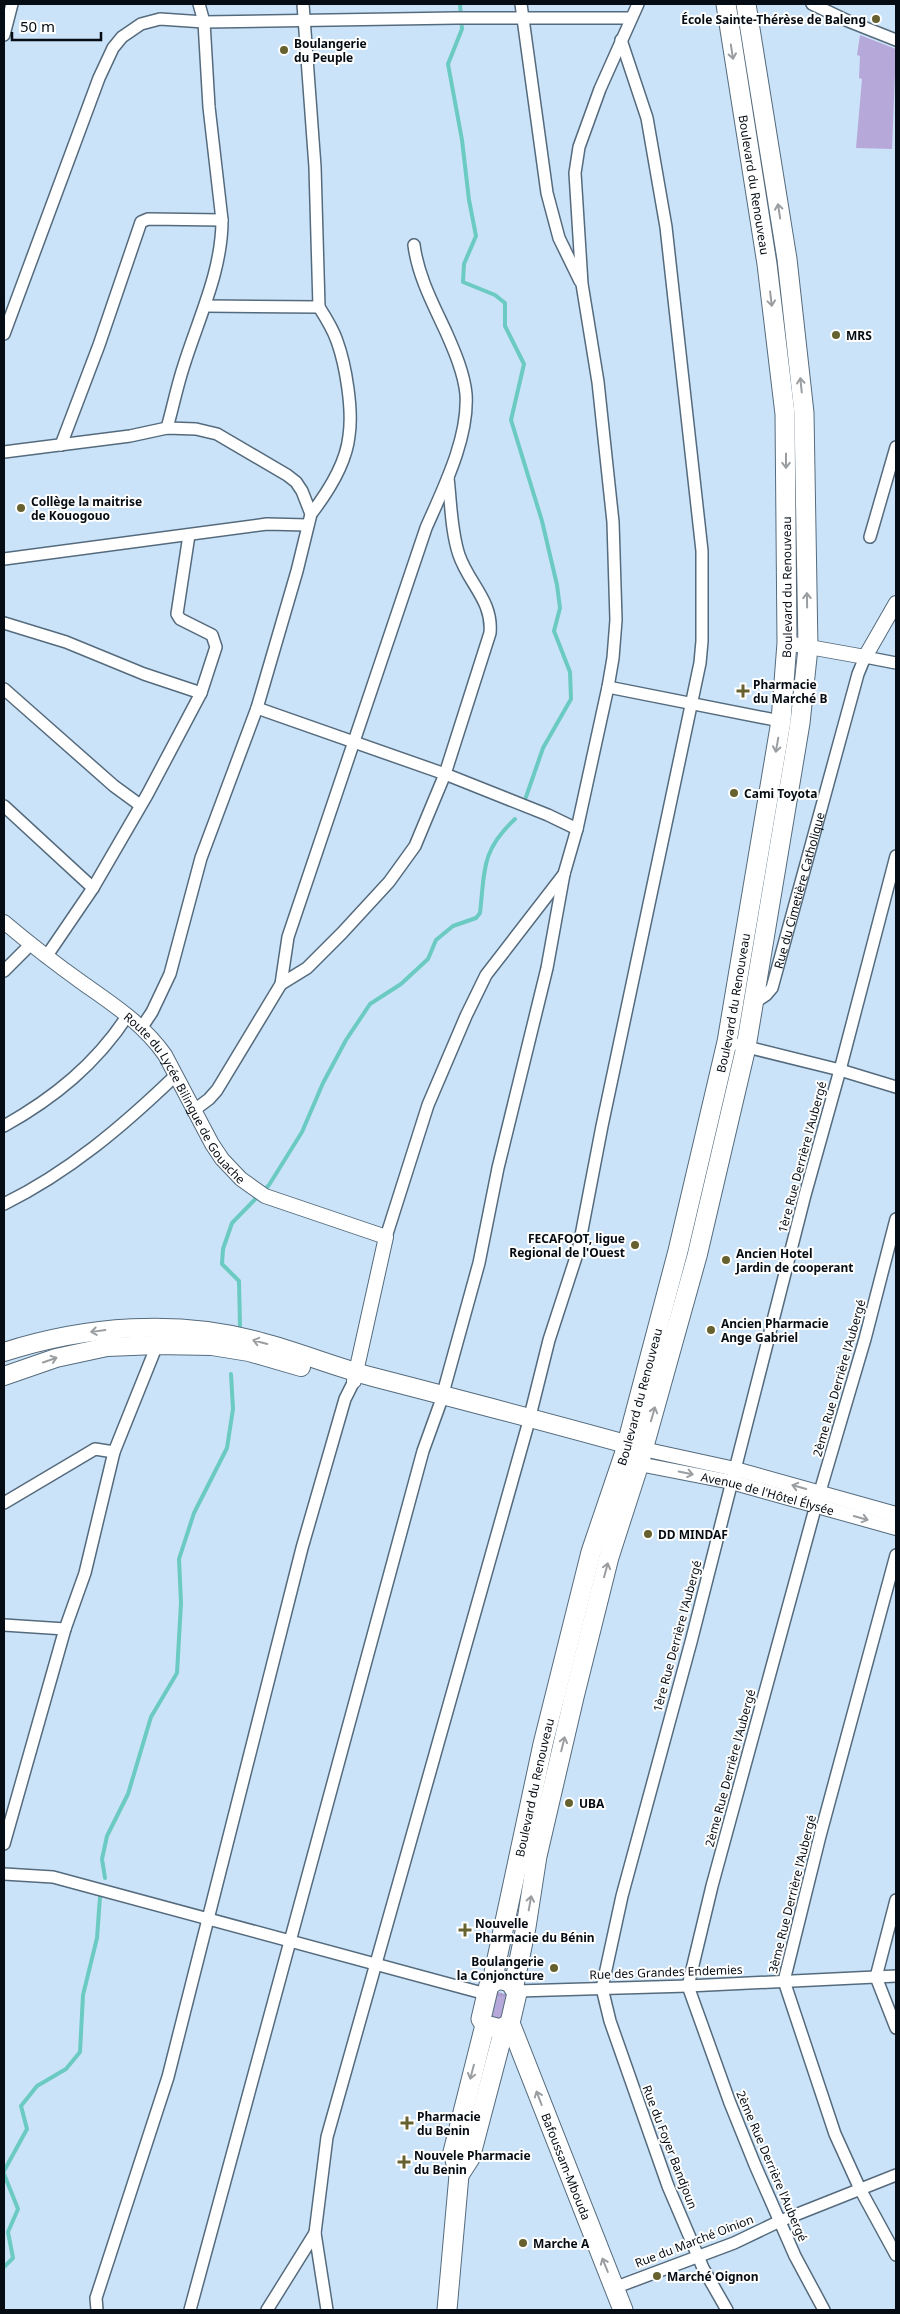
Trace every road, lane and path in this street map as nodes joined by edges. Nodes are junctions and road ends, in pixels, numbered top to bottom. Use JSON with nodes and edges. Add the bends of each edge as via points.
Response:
{"nodes":[{"id":1,"x":12,"y":4,"type":"edge"},
{"id":2,"x":199,"y":4,"type":"edge"},
{"id":3,"x":303,"y":4,"type":"edge"},
{"id":4,"x":521,"y":4,"type":"edge"},
{"id":5,"x":638,"y":4,"type":"edge"},
{"id":6,"x":726,"y":4,"type":"edge"},
{"id":7,"x":746,"y":4,"type":"edge"},
{"id":8,"x":812,"y":4,"type":"edge"},
{"id":9,"x":523,"y":18,"type":"junction"},
{"id":10,"x":631,"y":18,"type":"junction"},
{"id":11,"x":304,"y":20,"type":"junction"},
{"id":12,"x":204,"y":22,"type":"junction"},
{"id":13,"x":4,"y":35,"type":"edge"},
{"id":14,"x":622,"y":40,"type":"junction"},
{"id":15,"x":896,"y":40,"type":"edge"},
{"id":16,"x":765,"y":126,"type":"junction"},
{"id":17,"x":746,"y":130,"type":"junction"},
{"id":18,"x":222,"y":220,"type":"junction"},
{"id":19,"x":414,"y":245,"type":"dead end"},
{"id":20,"x":787,"y":259,"type":"junction"},
{"id":21,"x":767,"y":264,"type":"junction"},
{"id":22,"x":582,"y":284,"type":"junction"},
{"id":23,"x":205,"y":306,"type":"junction"},
{"id":24,"x":319,"y":308,"type":"junction"},
{"id":25,"x":4,"y":334,"type":"edge"},
{"id":26,"x":804,"y":412,"type":"junction"},
{"id":27,"x":785,"y":414,"type":"junction"},
{"id":28,"x":167,"y":428,"type":"junction"},
{"id":29,"x":61,"y":445,"type":"junction"},
{"id":30,"x":896,"y":447,"type":"edge"},
{"id":31,"x":4,"y":452,"type":"edge"},
{"id":32,"x":448,"y":476,"type":"junction"},
{"id":33,"x":309,"y":519,"type":"junction"},
{"id":34,"x":189,"y":535,"type":"junction"},
{"id":35,"x":870,"y":537,"type":"dead end"},
{"id":36,"x":4,"y":559,"type":"edge"},
{"id":37,"x":896,"y":603,"type":"edge"},
{"id":38,"x":4,"y":622,"type":"edge"},
{"id":39,"x":787,"y":643,"type":"junction"},
{"id":40,"x":808,"y":648,"type":"junction"},
{"id":41,"x":865,"y":657,"type":"junction"},
{"id":42,"x":896,"y":663,"type":"edge"},
{"id":43,"x":608,"y":687,"type":"junction"},
{"id":44,"x":7,"y":692,"type":"edge"},
{"id":45,"x":201,"y":693,"type":"junction"},
{"id":46,"x":691,"y":703,"type":"junction"},
{"id":47,"x":4,"y":706,"type":"edge"},
{"id":48,"x":257,"y":708,"type":"junction"},
{"id":49,"x":781,"y":721,"type":"junction"},
{"id":50,"x":800,"y":723,"type":"junction"},
{"id":51,"x":355,"y":742,"type":"junction"},
{"id":52,"x":445,"y":774,"type":"junction"},
{"id":53,"x":4,"y":806,"type":"edge"},
{"id":54,"x":140,"y":806,"type":"junction"},
{"id":55,"x":577,"y":829,"type":"junction"},
{"id":56,"x":896,"y":856,"type":"edge"},
{"id":57,"x":564,"y":874,"type":"junction"},
{"id":58,"x":93,"y":888,"type":"junction"},
{"id":59,"x":4,"y":922,"type":"edge"},
{"id":60,"x":30,"y":945,"type":"junction"},
{"id":61,"x":46,"y":956,"type":"junction"},
{"id":62,"x":4,"y":971,"type":"edge"},
{"id":63,"x":281,"y":984,"type":"junction"},
{"id":64,"x":754,"y":1003,"type":"junction"},
{"id":65,"x":128,"y":1015,"type":"junction"},
{"id":66,"x":142,"y":1027,"type":"junction"},
{"id":67,"x":726,"y":1042,"type":"junction"},
{"id":68,"x":746,"y":1047,"type":"junction"},
{"id":69,"x":840,"y":1070,"type":"junction"},
{"id":70,"x":176,"y":1076,"type":"junction"},
{"id":71,"x":896,"y":1087,"type":"edge"},
{"id":72,"x":193,"y":1111,"type":"junction"},
{"id":73,"x":4,"y":1126,"type":"edge"},
{"id":74,"x":4,"y":1204,"type":"edge"},
{"id":75,"x":896,"y":1219,"type":"edge"},
{"id":76,"x":386,"y":1237,"type":"junction"},
{"id":77,"x":673,"y":1270,"type":"junction"},
{"id":78,"x":691,"y":1276,"type":"junction"},
{"id":79,"x":160,"y":1337,"type":"junction"},
{"id":80,"x":4,"y":1352,"type":"edge"},
{"id":81,"x":4,"y":1376,"type":"edge"},
{"id":82,"x":355,"y":1377,"type":"junction"},
{"id":83,"x":441,"y":1399,"type":"junction"},
{"id":84,"x":528,"y":1424,"type":"junction"},
{"id":85,"x":114,"y":1452,"type":"junction"},
{"id":86,"x":633,"y":1453,"type":"junction"},
{"id":87,"x":735,"y":1469,"type":"junction"},
{"id":88,"x":731,"y":1482,"type":"junction"},
{"id":89,"x":818,"y":1499,"type":"junction"},
{"id":90,"x":4,"y":1503,"type":"edge"},
{"id":91,"x":896,"y":1514,"type":"edge"},
{"id":92,"x":896,"y":1528,"type":"edge"},
{"id":93,"x":896,"y":1555,"type":"edge"},
{"id":94,"x":582,"y":1588,"type":"junction"},
{"id":95,"x":600,"y":1592,"type":"junction"},
{"id":96,"x":4,"y":1625,"type":"edge"},
{"id":97,"x":65,"y":1629,"type":"junction"},
{"id":98,"x":4,"y":1844,"type":"edge"},
{"id":99,"x":528,"y":1854,"type":"junction"},
{"id":100,"x":4,"y":1874,"type":"edge"},
{"id":101,"x":896,"y":1900,"type":"edge"},
{"id":102,"x":209,"y":1920,"type":"junction"},
{"id":103,"x":291,"y":1942,"type":"junction"},
{"id":104,"x":376,"y":1965,"type":"junction"},
{"id":105,"x":896,"y":1976,"type":"edge"},
{"id":106,"x":876,"y":1977,"type":"junction"},
{"id":107,"x":784,"y":1981,"type":"junction"},
{"id":108,"x":688,"y":1986,"type":"junction"},
{"id":109,"x":489,"y":1988,"type":"junction"},
{"id":110,"x":515,"y":1988,"type":"junction"},
{"id":111,"x":602,"y":1988,"type":"junction"},
{"id":112,"x":485,"y":2025,"type":"junction"},
{"id":113,"x":507,"y":2026,"type":"junction"},
{"id":114,"x":896,"y":2028,"type":"edge"},
{"id":115,"x":459,"y":2175,"type":"junction"},
{"id":116,"x":896,"y":2175,"type":"edge"},
{"id":117,"x":860,"y":2189,"type":"junction"},
{"id":118,"x":780,"y":2221,"type":"junction"},
{"id":119,"x":315,"y":2233,"type":"junction"},
{"id":120,"x":896,"y":2255,"type":"edge"},
{"id":121,"x":697,"y":2256,"type":"junction"},
{"id":122,"x":614,"y":2288,"type":"junction"},
{"id":123,"x":97,"y":2310,"type":"edge"},
{"id":124,"x":190,"y":2310,"type":"edge"},
{"id":125,"x":267,"y":2310,"type":"edge"},
{"id":126,"x":326,"y":2310,"type":"edge"},
{"id":127,"x":447,"y":2310,"type":"edge"},
{"id":128,"x":623,"y":2310,"type":"edge"},
{"id":129,"x":727,"y":2310,"type":"edge"},
{"id":130,"x":824,"y":2310,"type":"edge"}],
"edges":[{"from":1,"to":13,"type":"street"},
{"from":2,"to":12,"type":"street"},
{"from":3,"to":11,"type":"street"},
{"from":4,"to":9,"type":"street"},
{"from":5,"to":10,"type":"street"},
{"from":6,"to":17,"type":"highway","name":"Boulevard du Renouveau","one_way":true},
{"from":7,"to":16,"type":"highway","name":"Boulevard du Renouveau"},
{"from":8,"to":15,"type":"street"},
{"from":9,"to":10,"type":"street"},
{"from":9,"to":11,"type":"street"},
{"from":9,"to":22,"type":"street","via":[[547,193],[559,238]]},
{"from":10,"to":14,"type":"street"},
{"from":11,"to":12,"type":"street"},
{"from":11,"to":24,"type":"street","via":[[315,167]]},
{"from":12,"to":18,"type":"street","via":[[208,107]]},
{"from":12,"to":25,"type":"street","via":[[160,19],[141,24],[113,48]]},
{"from":14,"to":22,"type":"street","via":[[579,147],[575,173]]},
{"from":14,"to":46,"type":"street","via":[[647,118],[666,227],[695,475],[702,551],[702,641]]},
{"from":16,"to":17,"type":"highway"},
{"from":20,"to":16,"type":"highway","name":"Boulevard du Renouveau","one_way":true},
{"from":17,"to":21,"type":"highway","name":"Boulevard du Renouveau"},
{"from":18,"to":23,"type":"street","via":[[222,239]]},
{"from":18,"to":29,"type":"street","via":[[148,219],[141,222]]},
{"from":19,"to":32,"type":"street","via":[[429,295],[456,358],[466,392],[466,415]]},
{"from":20,"to":21,"type":"highway"},
{"from":26,"to":20,"type":"highway","name":"Boulevard du Renouveau","one_way":true},
{"from":21,"to":27,"type":"highway","name":"Boulevard du Renouveau","one_way":true},
{"from":22,"to":43,"type":"street","via":[[598,382],[613,522],[616,620]]},
{"from":23,"to":24,"type":"street"},
{"from":23,"to":28,"type":"street"},
{"from":24,"to":33,"type":"street","via":[[337,341],[344,365],[349,436],[344,457],[326,494]]},
{"from":26,"to":27,"type":"highway"},
{"from":40,"to":26,"type":"highway","name":"Boulevard du Renouveau","one_way":true},
{"from":27,"to":39,"type":"highway","name":"Boulevard du Renouveau","one_way":true},
{"from":28,"to":29,"type":"street"},
{"from":28,"to":33,"type":"street","via":[[218,434],[296,482],[302,491]]},
{"from":29,"to":31,"type":"street"},
{"from":30,"to":35,"type":"street"},
{"from":32,"to":51,"type":"street","via":[[426,528]]},
{"from":32,"to":52,"type":"street","via":[[459,553],[480,591],[491,621]]},
{"from":33,"to":34,"type":"street"},
{"from":33,"to":48,"type":"street"},
{"from":34,"to":36,"type":"street"},
{"from":34,"to":45,"type":"street","via":[[177,614],[180,619],[212,635],[216,646]]},
{"from":37,"to":41,"type":"street","name":"Rue du Cimetière Catholique"},
{"from":38,"to":45,"type":"street"},
{"from":39,"to":40,"type":"street"},
{"from":39,"to":49,"type":"highway","name":"Boulevard du Renouveau"},
{"from":40,"to":41,"type":"street"},
{"from":40,"to":50,"type":"highway","name":"Boulevard du Renouveau"},
{"from":41,"to":42,"type":"street"},
{"from":41,"to":64,"type":"street","name":"Rue du Cimetière Catholique","via":[[772,988]]},
{"from":43,"to":46,"type":"street"},
{"from":43,"to":55,"type":"street"},
{"from":44,"to":47,"type":"street"},
{"from":44,"to":54,"type":"street"},
{"from":45,"to":54,"type":"street"},
{"from":46,"to":49,"type":"street"},
{"from":46,"to":84,"type":"street","via":[[578,1251],[549,1340]]},
{"from":48,"to":51,"type":"street"},
{"from":48,"to":66,"type":"street","via":[[201,858],[170,974]]},
{"from":49,"to":50,"type":"street"},
{"from":49,"to":67,"type":"highway","name":"Boulevard du Renouveau","one_way":true},
{"from":50,"to":64,"type":"highway","name":"Boulevard du Renouveau"},
{"from":51,"to":52,"type":"street"},
{"from":51,"to":63,"type":"street","via":[[288,937]]},
{"from":52,"to":55,"type":"street","via":[[548,814]]},
{"from":52,"to":63,"type":"street","via":[[415,846],[404,863],[307,968]]},
{"from":53,"to":58,"type":"street"},
{"from":54,"to":58,"type":"street"},
{"from":55,"to":57,"type":"street"},
{"from":56,"to":69,"type":"street","name":"1ère Rue Derrière l'Aubergé"},
{"from":57,"to":76,"type":"street","via":[[482,983],[428,1105]]},
{"from":57,"to":83,"type":"street","via":[[547,968],[498,1168],[479,1263]]},
{"from":58,"to":61,"type":"street"},
{"from":59,"to":60,"type":"street","name":"Route du Lycée Bilingue de Gouache"},
{"from":60,"to":61,"type":"street","name":"Route du Lycée Bilingue de Gouache"},
{"from":60,"to":62,"type":"street"},
{"from":61,"to":65,"type":"street","name":"Route du Lycée Bilingue de Gouache"},
{"from":63,"to":72,"type":"street","via":[[217,1090]]},
{"from":64,"to":68,"type":"highway","name":"Boulevard du Renouveau"},
{"from":65,"to":66,"type":"street","name":"Route du Lycée Bilingue de Gouache"},
{"from":65,"to":73,"type":"street","via":[[112,1039],[65,1087]]},
{"from":66,"to":70,"type":"street","name":"Route du Lycée Bilingue de Gouache","via":[[165,1054]]},
{"from":67,"to":68,"type":"street"},
{"from":67,"to":77,"type":"highway","name":"Boulevard du Renouveau"},
{"from":68,"to":69,"type":"street"},
{"from":68,"to":78,"type":"highway","name":"Boulevard du Renouveau"},
{"from":69,"to":71,"type":"street"},
{"from":69,"to":87,"type":"street","name":"1ère Rue Derrière l'Aubergé"},
{"from":70,"to":72,"type":"street","name":"Route du Lycée Bilingue de Gouache"},
{"from":70,"to":74,"type":"street","via":[[107,1138],[44,1182]]},
{"from":72,"to":76,"type":"street","name":"Route du Lycée Bilingue de Gouache","via":[[222,1159],[260,1192]]},
{"from":75,"to":89,"type":"street","name":"2ème Rue Derrière l'Aubergé"},
{"from":76,"to":82,"type":"street"},
{"from":77,"to":78,"type":"highway"},
{"from":77,"to":86,"type":"highway","name":"Boulevard du Renouveau"},
{"from":86,"to":78,"type":"highway","name":"Boulevard du Renouveau","one_way":true},
{"from":79,"to":80,"type":"main road","one_way":true,"via":[[110,1330],[35,1342]]},
{"from":81,"to":79,"type":"main road","one_way":true,"via":[[56,1358]]},
{"from":79,"to":82,"type":"main road","via":[[249,1352]]},
{"from":79,"to":85,"type":"street"},
{"from":82,"to":83,"type":"main road"},
{"from":82,"to":102,"type":"street","via":[[345,1399],[302,1548]]},
{"from":83,"to":84,"type":"main road"},
{"from":83,"to":103,"type":"street","via":[[423,1451]]},
{"from":84,"to":86,"type":"main road"},
{"from":84,"to":104,"type":"street"},
{"from":85,"to":90,"type":"street","via":[[95,1449]]},
{"from":85,"to":97,"type":"street","via":[[85,1572]]},
{"from":86,"to":87,"type":"street","name":"Avenue de l'Hôtel Élysée"},
{"from":86,"to":88,"type":"street","name":"Avenue de l'Hôtel Élysée","one_way":true},
{"from":86,"to":94,"type":"highway","name":"Boulevard du Renouveau","via":[[591,1552]]},
{"from":95,"to":86,"type":"highway","name":"Boulevard du Renouveau","one_way":true},
{"from":87,"to":88,"type":"street","name":"1ère Rue Derrière l'Aubergé"},
{"from":89,"to":87,"type":"street","name":"Avenue de l'Hôtel Élysée","one_way":true},
{"from":88,"to":89,"type":"street","name":"Avenue de l'Hôtel Élysée"},
{"from":88,"to":111,"type":"street","name":"1ère Rue Derrière l'Aubergé","via":[[622,1896]]},
{"from":89,"to":91,"type":"street","name":"Avenue de l'Hôtel Élysée"},
{"from":89,"to":92,"type":"street","name":"Avenue de l'Hôtel Élysée","one_way":true},
{"from":89,"to":108,"type":"street","name":"2ème Rue Derrière l'Aubergé","via":[[712,1886]]},
{"from":93,"to":107,"type":"street","name":"3ème Rue Derrière l'Aubergé"},
{"from":94,"to":95,"type":"highway"},
{"from":94,"to":99,"type":"highway","name":"Boulevard du Renouveau","via":[[543,1744]]},
{"from":99,"to":95,"type":"highway","name":"Boulevard du Renouveau","one_way":true},
{"from":96,"to":97,"type":"street"},
{"from":97,"to":98,"type":"street"},
{"from":99,"to":109,"type":"highway","name":"Boulevard du Renouveau"},
{"from":110,"to":99,"type":"highway","name":"Boulevard du Renouveau","one_way":true,"via":[[526,1927]]},
{"from":100,"to":102,"type":"street","via":[[53,1877]]},
{"from":101,"to":106,"type":"street"},
{"from":102,"to":103,"type":"street"},
{"from":102,"to":123,"type":"street","via":[[168,2077],[96,2298]]},
{"from":103,"to":104,"type":"street"},
{"from":103,"to":124,"type":"street"},
{"from":104,"to":109,"type":"street"},
{"from":104,"to":119,"type":"street","via":[[327,2137]]},
{"from":105,"to":106,"type":"street","name":"Rue des Grandes Endemies"},
{"from":106,"to":107,"type":"street","name":"Rue des Grandes Endemies"},
{"from":106,"to":114,"type":"street"},
{"from":107,"to":108,"type":"street","name":"Rue des Grandes Endemies"},
{"from":107,"to":117,"type":"street","name":"3ème Rue Derrière l'Aubergé","via":[[829,2116]]},
{"from":108,"to":111,"type":"street","name":"Rue des Grandes Endemies"},
{"from":108,"to":118,"type":"street","name":"2ème Rue Derrière l'Aubergé","via":[[730,2103]]},
{"from":109,"to":110,"type":"highway","via":[[501,1979]]},
{"from":109,"to":112,"type":"highway","name":"Boulevard du Renouveau","via":[[481,2019]]},
{"from":110,"to":111,"type":"street","name":"Rue des Grandes Endemies"},
{"from":110,"to":113,"type":"highway","name":"Boulevard du Renouveau"},
{"from":111,"to":121,"type":"street","name":"Rue du Foyer Bandjoun","via":[[625,2067]]},
{"from":112,"to":113,"type":"highway"},
{"from":112,"to":115,"type":"highway","name":"Boulevard du Renouveau","one_way":true,"via":[[453,2152]]},
{"from":113,"to":115,"type":"highway","name":"Boulevard du Renouveau","via":[[470,2158]]},
{"from":122,"to":113,"type":"highway","name":"Bafoussam-Mbouda","one_way":true},
{"from":115,"to":127,"type":"highway"},
{"from":116,"to":117,"type":"street","name":"Rue du Marché Oinion"},
{"from":117,"to":118,"type":"street","name":"Rue du Marché Oinion"},
{"from":117,"to":120,"type":"street","name":"3ème Rue Derrière l'Aubergé"},
{"from":118,"to":121,"type":"street","name":"Rue du Marché Oinion"},
{"from":118,"to":130,"type":"street","name":"2ème Rue Derrière l'Aubergé","via":[[808,2284]]},
{"from":119,"to":125,"type":"street"},
{"from":119,"to":126,"type":"street"},
{"from":121,"to":122,"type":"street","name":"Rue du Marché Oinion"},
{"from":121,"to":129,"type":"street","name":"Rue du Foyer Bandjoun"},
{"from":122,"to":128,"type":"highway","name":"Bafoussam-Mbouda"}]}
